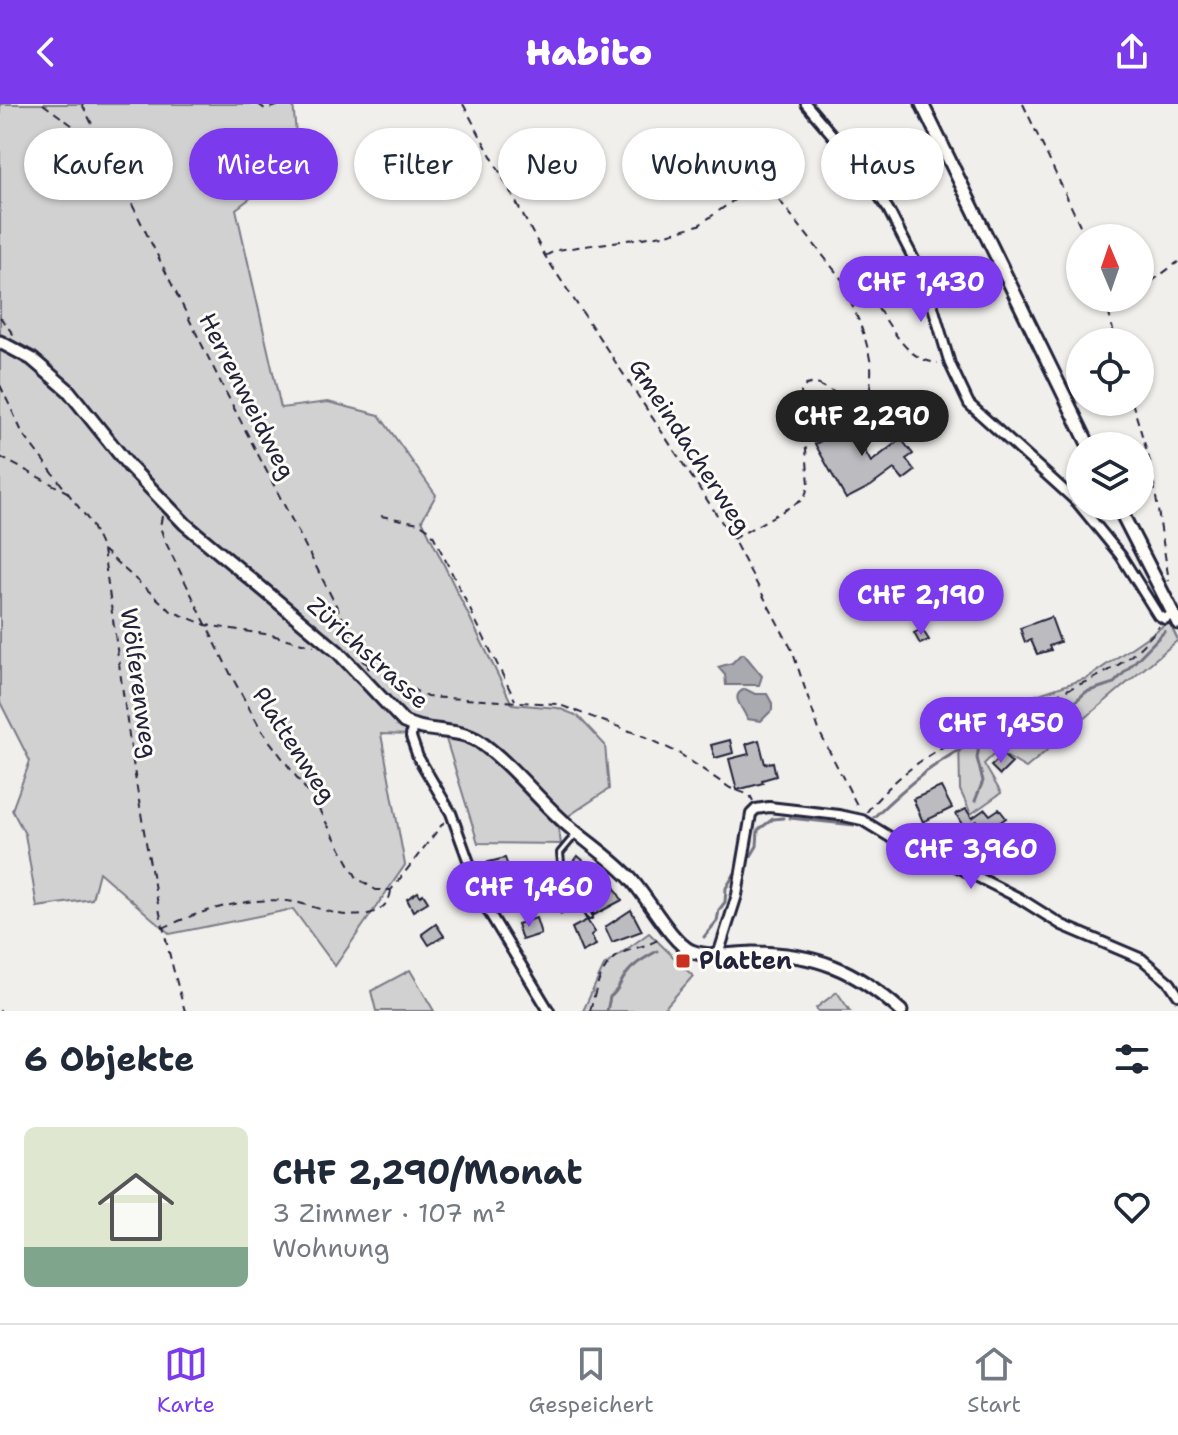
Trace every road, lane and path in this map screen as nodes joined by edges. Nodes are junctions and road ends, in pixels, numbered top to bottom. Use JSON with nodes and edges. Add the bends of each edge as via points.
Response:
{"nodes":[{"id":1,"x":43,"y":104,"type":"edge"},
{"id":2,"x":82,"y":104,"type":"edge"},
{"id":3,"x":258,"y":104,"type":"edge"},
{"id":4,"x":286,"y":104,"type":"edge"},
{"id":5,"x":463,"y":104,"type":"edge"},
{"id":6,"x":806,"y":104,"type":"edge"},
{"id":7,"x":922,"y":104,"type":"edge"},
{"id":8,"x":1023,"y":104,"type":"edge"},
{"id":9,"x":76,"y":128,"type":"edge"},
{"id":10,"x":94,"y":128,"type":"edge"},
{"id":11,"x":130,"y":200,"type":"edge"},
{"id":12,"x":1079,"y":224,"type":"edge"},
{"id":13,"x":545,"y":256,"type":"junction"},
{"id":14,"x":1178,"y":262,"type":"edge"},
{"id":15,"x":1154,"y":280,"type":"edge"},
{"id":16,"x":854,"y":296,"type":"junction"},
{"id":17,"x":1109,"y":312,"type":"edge"},
{"id":18,"x":1113,"y":328,"type":"edge"},
{"id":19,"x":0,"y":342,"type":"edge"},
{"id":20,"x":950,"y":364,"type":"junction"},
{"id":21,"x":0,"y":385,"type":"edge"},
{"id":22,"x":1136,"y":416,"type":"edge"},
{"id":23,"x":1082,"y":432,"type":"edge"},
{"id":24,"x":0,"y":457,"type":"edge"},
{"id":25,"x":68,"y":493,"type":"junction"},
{"id":26,"x":164,"y":503,"type":"junction"},
{"id":27,"x":381,"y":516,"type":"dead end"},
{"id":28,"x":1125,"y":520,"type":"edge"},
{"id":29,"x":733,"y":539,"type":"junction"},
{"id":30,"x":103,"y":550,"type":"junction"},
{"id":31,"x":1170,"y":585,"type":"dead end"},
{"id":32,"x":1172,"y":618,"type":"edge"},
{"id":33,"x":206,"y":625,"type":"junction"},
{"id":34,"x":338,"y":652,"type":"junction"},
{"id":35,"x":366,"y":663,"type":"junction"},
{"id":36,"x":372,"y":676,"type":"dead end"},
{"id":37,"x":516,"y":701,"type":"junction"},
{"id":38,"x":412,"y":726,"type":"junction"},
{"id":39,"x":756,"y":809,"type":"junction"},
{"id":40,"x":451,"y":813,"type":"junction"},
{"id":41,"x":862,"y":820,"type":"junction"},
{"id":42,"x":976,"y":826,"type":"dead end"},
{"id":43,"x":577,"y":833,"type":"junction"},
{"id":44,"x":932,"y":854,"type":"junction"},
{"id":45,"x":391,"y":890,"type":"junction"},
{"id":46,"x":589,"y":916,"type":"dead end"},
{"id":47,"x":161,"y":928,"type":"junction"},
{"id":48,"x":669,"y":932,"type":"junction"},
{"id":49,"x":718,"y":955,"type":"junction"},
{"id":50,"x":1178,"y":995,"type":"edge"},
{"id":51,"x":185,"y":1011,"type":"edge"},
{"id":52,"x":549,"y":1011,"type":"edge"},
{"id":53,"x":590,"y":1011,"type":"edge"},
{"id":54,"x":901,"y":1011,"type":"edge"}],
"edges":[{"from":1,"to":9,"type":"path"},
{"from":2,"to":10,"type":"path","name":"Herrenweidweg"},
{"from":3,"to":4,"type":"path","via":[[265,109]]},
{"from":5,"to":13,"type":"path","name":"Gmeindacherweg"},
{"from":6,"to":20,"type":"street","via":[[888,209],[926,283]]},
{"from":7,"to":23,"type":"street"},
{"from":8,"to":12,"type":"path"},
{"from":11,"to":35,"type":"path","name":"Herrenweidweg"},
{"from":13,"to":16,"type":"path","via":[[699,225],[744,193],[760,189],[776,196]]},
{"from":13,"to":29,"type":"path","name":"Gmeindacherweg"},
{"from":14,"to":15,"type":"path"},
{"from":16,"to":20,"type":"path","via":[[866,295],[876,305],[905,347],[930,362]]},
{"from":16,"to":29,"type":"path","via":[[851,302],[867,341],[873,411],[815,383],[806,385],[801,392],[809,484],[804,499]]},
{"from":17,"to":18,"type":"path"},
{"from":19,"to":26,"type":"street","name":"Zürichstrasse","via":[[32,359],[68,390]]},
{"from":20,"to":32,"type":"street","via":[[969,404],[1077,502],[1121,556],[1158,615]]},
{"from":21,"to":25,"type":"path","name":"Wölferenweg","via":[[23,434]]},
{"from":22,"to":31,"type":"path","via":[[1151,465]]},
{"from":24,"to":25,"type":"path"},
{"from":25,"to":30,"type":"path","name":"Wölferenweg"},
{"from":26,"to":33,"type":"path","name":"Plattenweg","via":[[160,527]]},
{"from":26,"to":34,"type":"street","name":"Zürichstrasse"},
{"from":27,"to":37,"type":"path","via":[[419,523],[431,531]]},
{"from":28,"to":32,"type":"street"},
{"from":29,"to":41,"type":"path","name":"Gmeindacherweg","via":[[792,650],[820,733]]},
{"from":30,"to":33,"type":"path","via":[[171,611]]},
{"from":30,"to":47,"type":"path","name":"Wölferenweg"},
{"from":32,"to":41,"type":"path","via":[[1118,668],[965,735],[908,768]]},
{"from":33,"to":34,"type":"path"},
{"from":33,"to":45,"type":"path","name":"Plattenweg","via":[[262,731],[313,799],[357,878],[376,890]]},
{"from":34,"to":35,"type":"path"},
{"from":34,"to":38,"type":"street","name":"Zürichstrasse"},
{"from":35,"to":36,"type":"path","name":"Herrenweidweg"},
{"from":35,"to":37,"type":"path","via":[[427,697]]},
{"from":37,"to":39,"type":"path","via":[[557,704],[646,737],[750,795]]},
{"from":38,"to":40,"type":"street","via":[[418,757]]},
{"from":38,"to":43,"type":"street","name":"Zürichstrasse","via":[[476,739]]},
{"from":39,"to":41,"type":"street"},
{"from":39,"to":49,"type":"street"},
{"from":40,"to":45,"type":"path"},
{"from":40,"to":52,"type":"street","via":[[484,904]]},
{"from":41,"to":44,"type":"street","via":[[903,845]]},
{"from":42,"to":44,"type":"lane"},
{"from":43,"to":46,"type":"lane","via":[[560,853],[561,863]]},
{"from":43,"to":48,"type":"street","name":"Zürichstrasse","via":[[628,875]]},
{"from":44,"to":50,"type":"street","via":[[1062,925],[1142,959]]},
{"from":45,"to":47,"type":"path","via":[[388,902],[366,915],[267,901],[187,917]]},
{"from":47,"to":51,"type":"path","name":"Wölferenweg"},
{"from":48,"to":49,"type":"street","name":"Zürichstrasse","via":[[692,951]]},
{"from":48,"to":53,"type":"path","via":[[607,964]]},
{"from":49,"to":54,"type":"street","name":"Zürichstrasse","via":[[812,958],[868,983]]}]}
